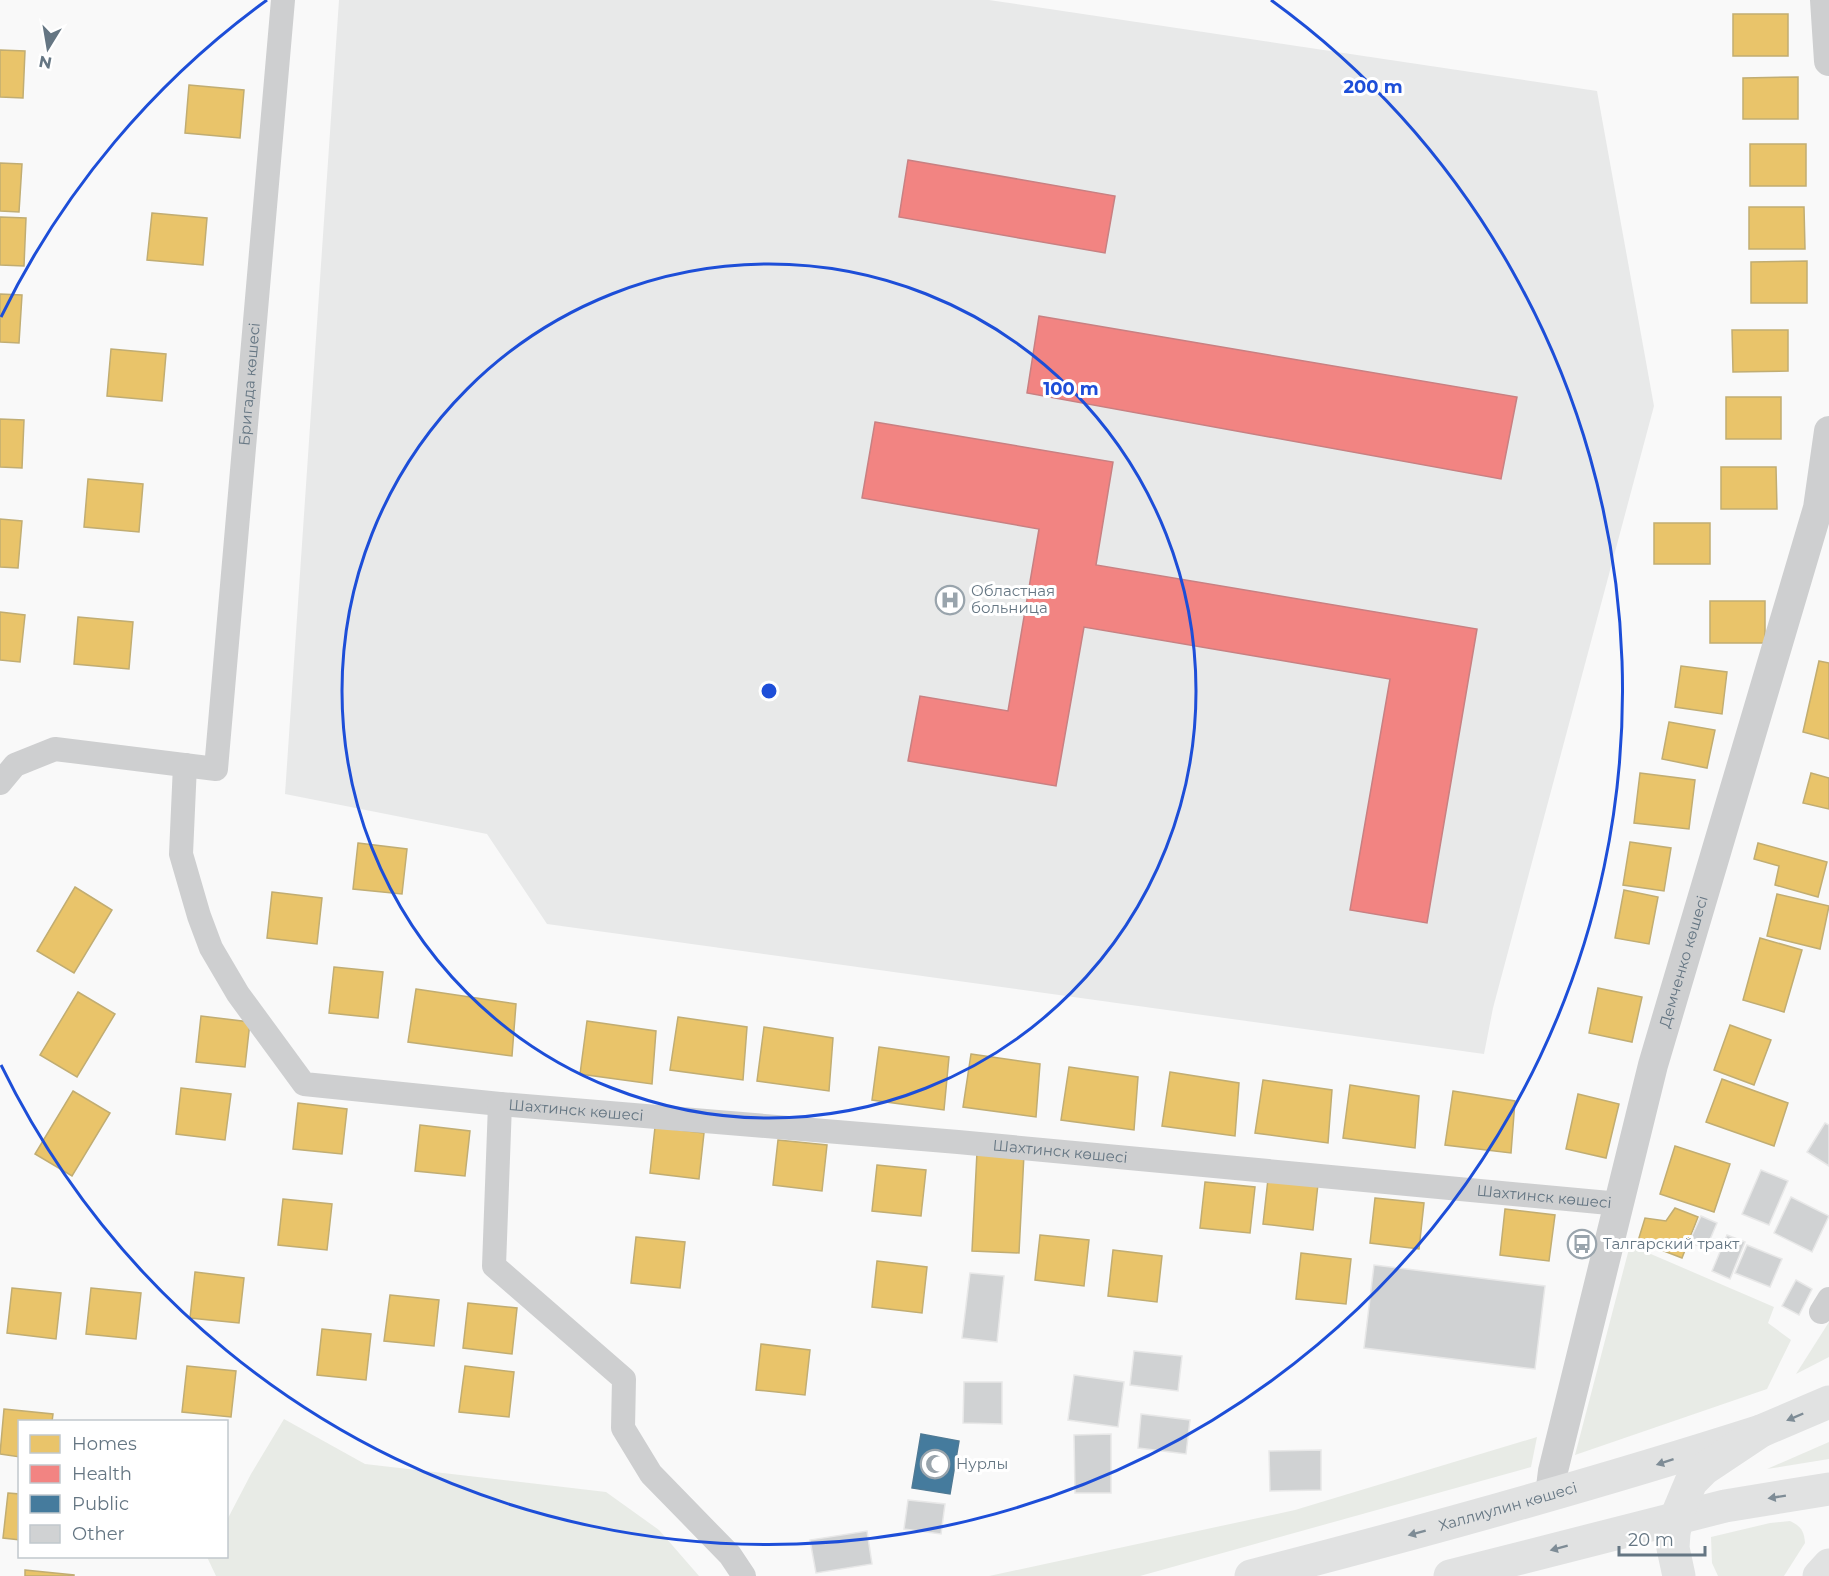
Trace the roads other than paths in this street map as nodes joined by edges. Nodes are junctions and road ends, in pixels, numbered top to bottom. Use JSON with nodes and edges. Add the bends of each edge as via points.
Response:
{"nodes":[{"id":1,"x":283,"y":0,"type":"edge"},
{"id":2,"x":1825,"y":0,"type":"edge"},
{"id":3,"x":1829,"y":61,"type":"edge"},
{"id":4,"x":1829,"y":431,"type":"edge"},
{"id":5,"x":185,"y":765,"type":"junction"},
{"id":6,"x":0,"y":783,"type":"edge"},
{"id":7,"x":500,"y":1104,"type":"junction"},
{"id":8,"x":1620,"y":1204,"type":"junction"},
{"id":9,"x":1829,"y":1402,"type":"edge"},
{"id":10,"x":1761,"y":1431,"type":"junction"},
{"id":11,"x":1829,"y":1489,"type":"edge"},
{"id":12,"x":1550,"y":1495,"type":"junction"},
{"id":13,"x":1676,"y":1562,"type":"edge"},
{"id":14,"x":1829,"y":1565,"type":"edge"},
{"id":15,"x":744,"y":1576,"type":"edge"},
{"id":16,"x":1251,"y":1576,"type":"edge"},
{"id":17,"x":1450,"y":1576,"type":"edge"},
{"id":18,"x":1819,"y":1576,"type":"edge"}],
"edges":[{"from":1,"to":5,"type":"street","name":"Бригада көшесі","via":[[216,769]]},
{"from":2,"to":3,"type":"street"},
{"from":4,"to":8,"type":"street","name":"Демченко көшесі","via":[[1818,508],[1653,1065]]},
{"from":5,"to":6,"type":"street","via":[[55,748],[15,765]]},
{"from":5,"to":7,"type":"street","name":"Шахтинск көшесі","via":[[181,854],[199,916],[211,948],[238,994],[304,1084]]},
{"from":7,"to":8,"type":"street","name":"Шахтинск көшесі"},
{"from":7,"to":15,"type":"street","name":"Шахтинск көшесі","via":[[494,1266],[624,1379],[623,1428],[651,1474],[730,1555]]},
{"from":8,"to":12,"type":"street","name":"Демченко көшесі"},
{"from":9,"to":10,"type":"main road","one_way":true},
{"from":10,"to":12,"type":"main road","name":"Халлиулин көшесі","one_way":true},
{"from":10,"to":13,"type":"main road","via":[[1704,1468],[1691,1482],[1674,1533]]},
{"from":11,"to":17,"type":"main road","one_way":true,"via":[[1725,1506]]},
{"from":12,"to":16,"type":"main road","name":"Халлиулин көшесі","one_way":true},
{"from":14,"to":18,"type":"main road"}]}
